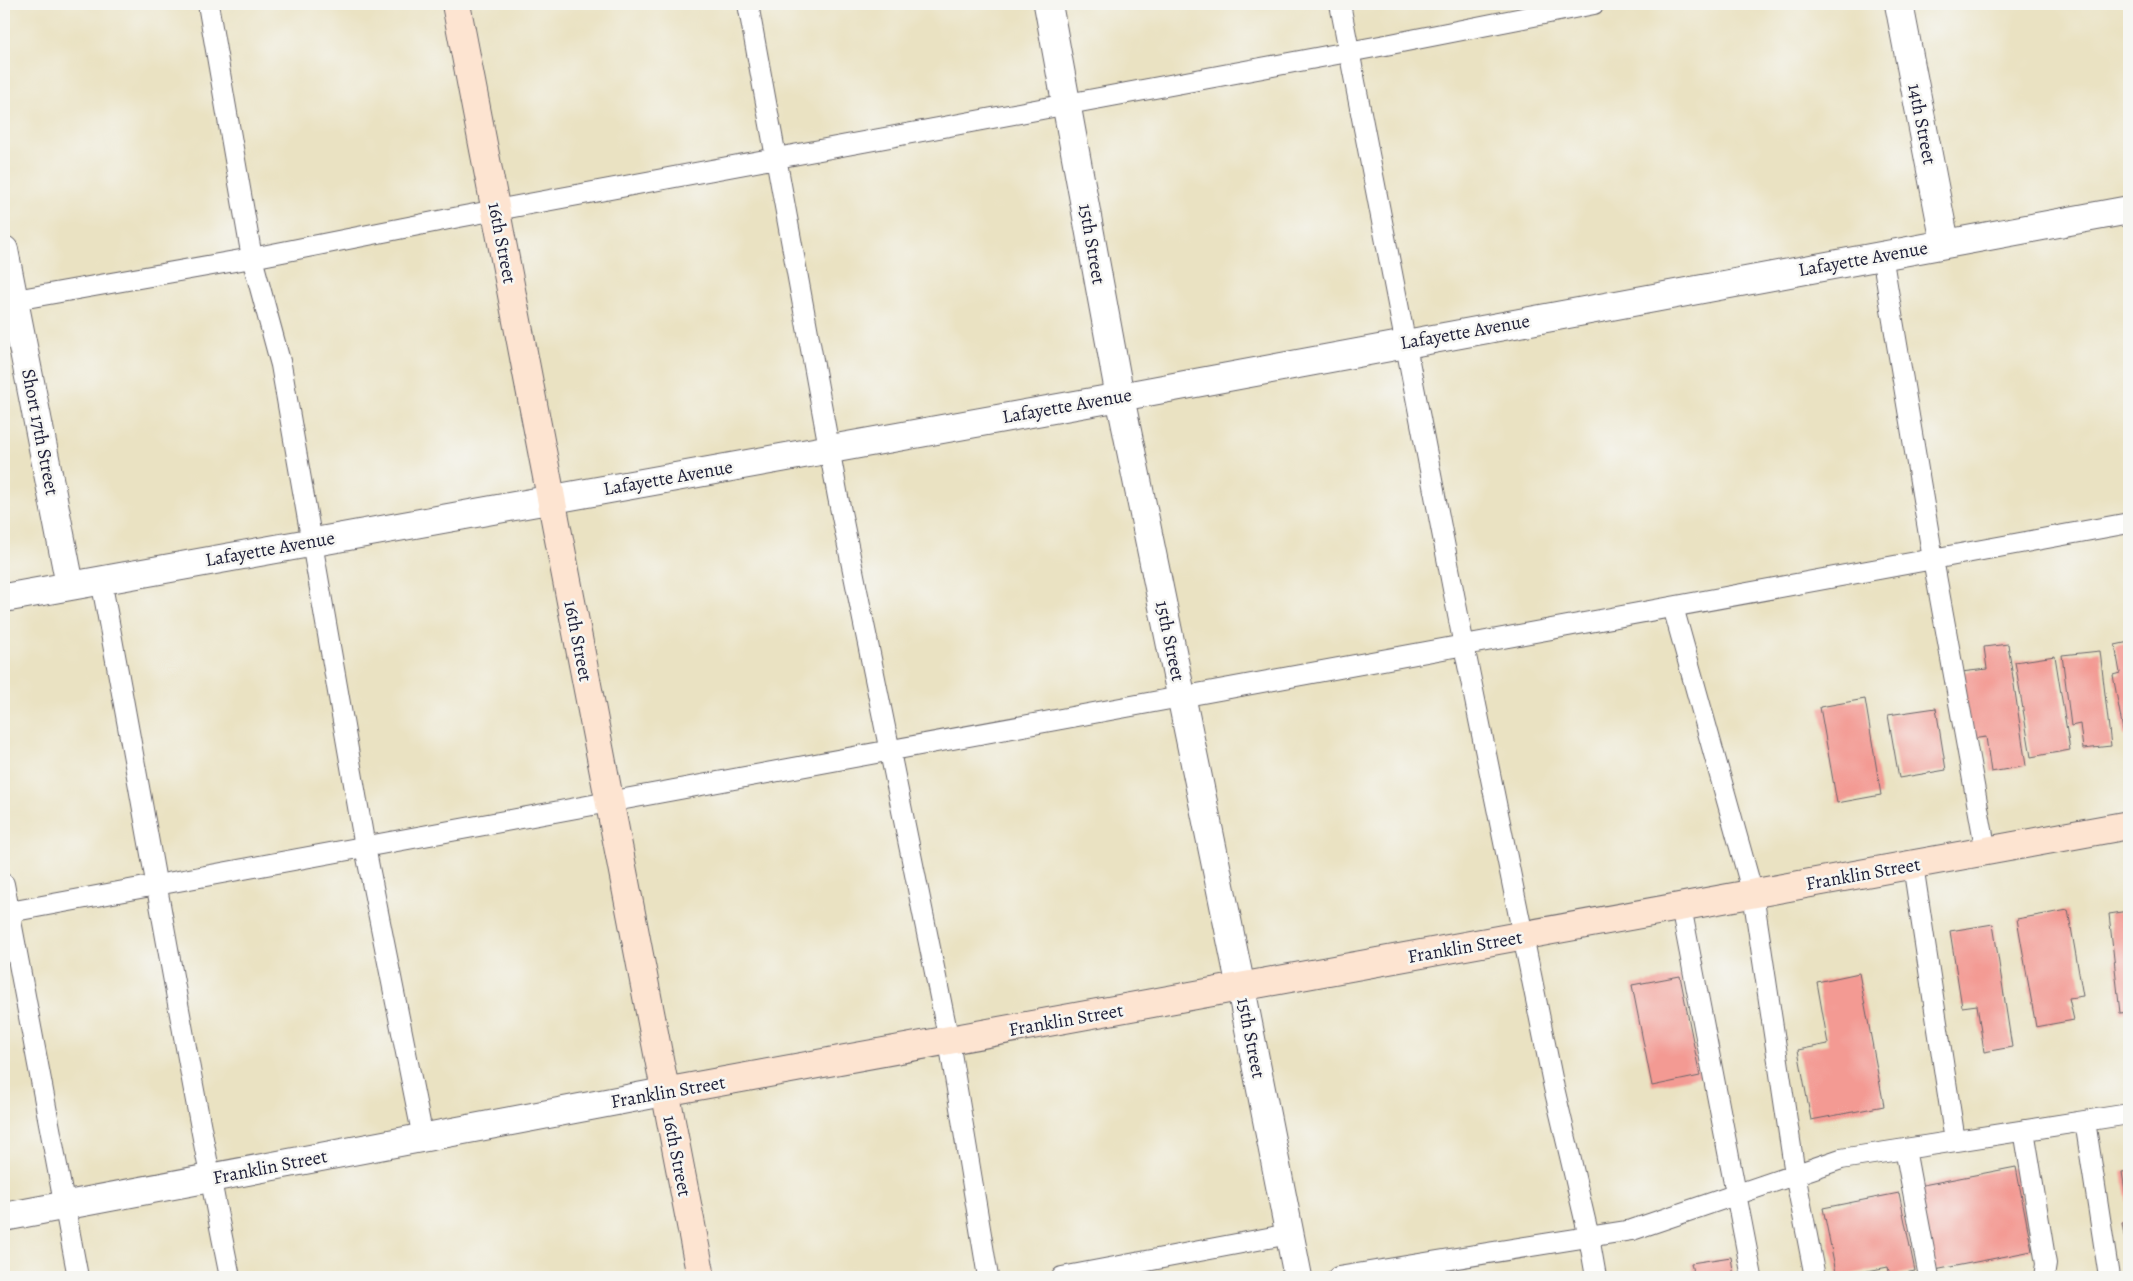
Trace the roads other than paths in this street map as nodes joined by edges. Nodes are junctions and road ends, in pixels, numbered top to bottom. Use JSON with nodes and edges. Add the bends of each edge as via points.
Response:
{"nodes":[{"id":1,"x":208,"y":4,"type":"edge"},
{"id":2,"x":456,"y":4,"type":"edge"},
{"id":3,"x":748,"y":4,"type":"edge"},
{"id":4,"x":1048,"y":4,"type":"edge"},
{"id":5,"x":1340,"y":4,"type":"edge"},
{"id":6,"x":1594,"y":4,"type":"edge"},
{"id":7,"x":1899,"y":4,"type":"edge"},
{"id":8,"x":1350,"y":52,"type":"junction"},
{"id":9,"x":1067,"y":104,"type":"junction"},
{"id":10,"x":778,"y":158,"type":"junction"},
{"id":11,"x":2129,"y":210,"type":"edge"},
{"id":12,"x":496,"y":211,"type":"junction"},
{"id":13,"x":1945,"y":244,"type":"junction"},
{"id":14,"x":4,"y":250,"type":"edge"},
{"id":15,"x":1882,"y":255,"type":"junction"},
{"id":16,"x":252,"y":258,"type":"junction"},
{"id":17,"x":9,"y":302,"type":"edge"},
{"id":18,"x":1407,"y":343,"type":"junction"},
{"id":19,"x":1120,"y":396,"type":"junction"},
{"id":20,"x":828,"y":449,"type":"junction"},
{"id":21,"x":551,"y":499,"type":"junction"},
{"id":22,"x":2129,"y":523,"type":"edge"},
{"id":23,"x":311,"y":542,"type":"junction"},
{"id":24,"x":1932,"y":559,"type":"junction"},
{"id":25,"x":101,"y":580,"type":"junction"},
{"id":26,"x":70,"y":585,"type":"junction"},
{"id":27,"x":4,"y":598,"type":"edge"},
{"id":28,"x":1673,"y":607,"type":"junction"},
{"id":29,"x":1464,"y":646,"type":"junction"},
{"id":30,"x":1182,"y":698,"type":"junction"},
{"id":31,"x":889,"y":751,"type":"junction"},
{"id":32,"x":609,"y":802,"type":"junction"},
{"id":33,"x":2129,"y":826,"type":"edge"},
{"id":34,"x":365,"y":847,"type":"junction"},
{"id":35,"x":1986,"y":852,"type":"junction"},
{"id":36,"x":1913,"y":865,"type":"junction"},
{"id":37,"x":4,"y":884,"type":"edge"},
{"id":38,"x":158,"y":884,"type":"junction"},
{"id":39,"x":1752,"y":894,"type":"junction"},
{"id":40,"x":1681,"y":908,"type":"junction"},
{"id":41,"x":6,"y":912,"type":"edge"},
{"id":42,"x":1525,"y":936,"type":"junction"},
{"id":43,"x":1241,"y":988,"type":"junction"},
{"id":44,"x":949,"y":1041,"type":"junction"},
{"id":45,"x":664,"y":1092,"type":"junction"},
{"id":46,"x":2129,"y":1114,"type":"edge"},
{"id":47,"x":2085,"y":1121,"type":"junction"},
{"id":48,"x":2024,"y":1130,"type":"junction"},
{"id":49,"x":424,"y":1138,"type":"junction"},
{"id":50,"x":1955,"y":1141,"type":"junction"},
{"id":51,"x":1904,"y":1149,"type":"junction"},
{"id":52,"x":1795,"y":1174,"type":"junction"},
{"id":53,"x":210,"y":1178,"type":"junction"},
{"id":54,"x":1736,"y":1195,"type":"junction"},
{"id":55,"x":64,"y":1205,"type":"junction"},
{"id":56,"x":4,"y":1217,"type":"edge"},
{"id":57,"x":1289,"y":1234,"type":"junction"},
{"id":58,"x":1589,"y":1237,"type":"junction"},
{"id":59,"x":78,"y":1277,"type":"edge"},
{"id":60,"x":230,"y":1277,"type":"edge"},
{"id":61,"x":701,"y":1277,"type":"edge"},
{"id":62,"x":988,"y":1277,"type":"edge"},
{"id":63,"x":1062,"y":1277,"type":"edge"},
{"id":64,"x":1298,"y":1277,"type":"edge"},
{"id":65,"x":1338,"y":1277,"type":"edge"},
{"id":66,"x":1596,"y":1277,"type":"edge"},
{"id":67,"x":1752,"y":1277,"type":"edge"},
{"id":68,"x":1815,"y":1277,"type":"edge"},
{"id":69,"x":1929,"y":1277,"type":"edge"},
{"id":70,"x":2044,"y":1277,"type":"edge"},
{"id":71,"x":2109,"y":1277,"type":"edge"}],
"edges":[{"from":1,"to":16,"type":"lane"},
{"from":2,"to":12,"type":"street","name":"16th Street"},
{"from":3,"to":10,"type":"lane"},
{"from":4,"to":9,"type":"street","name":"15th Street"},
{"from":5,"to":8,"type":"lane"},
{"from":6,"to":8,"type":"lane"},
{"from":7,"to":13,"type":"street","name":"14th Street"},
{"from":8,"to":9,"type":"lane"},
{"from":8,"to":18,"type":"lane"},
{"from":9,"to":10,"type":"lane"},
{"from":9,"to":19,"type":"street","name":"15th Street"},
{"from":10,"to":12,"type":"lane"},
{"from":10,"to":20,"type":"lane"},
{"from":11,"to":13,"type":"street","name":"Lafayette Avenue"},
{"from":12,"to":16,"type":"lane"},
{"from":12,"to":21,"type":"street","name":"16th Street"},
{"from":13,"to":15,"type":"street","name":"Lafayette Avenue"},
{"from":14,"to":17,"type":"street","name":"Short 17th Street"},
{"from":15,"to":18,"type":"street","name":"Lafayette Avenue"},
{"from":15,"to":24,"type":"lane"},
{"from":16,"to":17,"type":"lane"},
{"from":16,"to":23,"type":"lane","via":[[282,365]]},
{"from":17,"to":26,"type":"street","name":"Short 17th Street"},
{"from":18,"to":19,"type":"street","name":"Lafayette Avenue"},
{"from":18,"to":29,"type":"lane"},
{"from":19,"to":20,"type":"street","name":"Lafayette Avenue"},
{"from":19,"to":30,"type":"street","name":"15th Street"},
{"from":20,"to":21,"type":"street","name":"Lafayette Avenue"},
{"from":20,"to":31,"type":"lane"},
{"from":21,"to":23,"type":"street","name":"Lafayette Avenue"},
{"from":21,"to":32,"type":"street","name":"16th Street"},
{"from":22,"to":24,"type":"lane"},
{"from":23,"to":25,"type":"street","name":"Lafayette Avenue"},
{"from":23,"to":34,"type":"lane"},
{"from":24,"to":28,"type":"lane"},
{"from":24,"to":35,"type":"lane"},
{"from":25,"to":26,"type":"street","name":"Lafayette Avenue"},
{"from":25,"to":38,"type":"lane"},
{"from":26,"to":27,"type":"street","name":"Lafayette Avenue"},
{"from":28,"to":29,"type":"lane"},
{"from":28,"to":39,"type":"lane"},
{"from":29,"to":30,"type":"lane"},
{"from":29,"to":42,"type":"lane"},
{"from":30,"to":31,"type":"lane"},
{"from":30,"to":43,"type":"street","name":"15th Street"},
{"from":31,"to":32,"type":"lane"},
{"from":31,"to":44,"type":"lane"},
{"from":32,"to":34,"type":"lane"},
{"from":32,"to":45,"type":"street","name":"16th Street"},
{"from":33,"to":35,"type":"street","name":"Franklin Street"},
{"from":34,"to":38,"type":"lane"},
{"from":34,"to":49,"type":"lane"},
{"from":35,"to":36,"type":"street","name":"Franklin Street"},
{"from":36,"to":39,"type":"street","name":"Franklin Street"},
{"from":36,"to":50,"type":"lane"},
{"from":37,"to":41,"type":"lane"},
{"from":38,"to":41,"type":"lane"},
{"from":38,"to":53,"type":"lane"},
{"from":39,"to":40,"type":"street","name":"Franklin Street"},
{"from":39,"to":52,"type":"lane"},
{"from":40,"to":42,"type":"street","name":"Franklin Street"},
{"from":40,"to":54,"type":"lane"},
{"from":41,"to":55,"type":"lane"},
{"from":42,"to":43,"type":"street","name":"Franklin Street"},
{"from":42,"to":58,"type":"lane","via":[[1554,1088]]},
{"from":43,"to":44,"type":"street","name":"Franklin Street"},
{"from":43,"to":57,"type":"street","name":"15th Street"},
{"from":44,"to":45,"type":"street","name":"Franklin Street"},
{"from":44,"to":62,"type":"lane"},
{"from":45,"to":49,"type":"street","name":"Franklin Street"},
{"from":45,"to":61,"type":"street","name":"16th Street"},
{"from":46,"to":47,"type":"lane"},
{"from":47,"to":48,"type":"lane"},
{"from":47,"to":71,"type":"lane"},
{"from":48,"to":50,"type":"lane"},
{"from":48,"to":70,"type":"lane","via":[[2046,1264]]},
{"from":49,"to":53,"type":"street","name":"Franklin Street"},
{"from":50,"to":51,"type":"lane"},
{"from":51,"to":52,"type":"lane","via":[[1841,1159]]},
{"from":51,"to":69,"type":"lane"},
{"from":52,"to":54,"type":"lane"},
{"from":52,"to":68,"type":"lane"},
{"from":53,"to":55,"type":"street","name":"Franklin Street"},
{"from":53,"to":60,"type":"lane"},
{"from":54,"to":58,"type":"lane","via":[[1632,1230]]},
{"from":54,"to":67,"type":"lane"},
{"from":55,"to":56,"type":"street","name":"Franklin Street"},
{"from":55,"to":59,"type":"lane"},
{"from":57,"to":63,"type":"lane"},
{"from":57,"to":64,"type":"street","name":"15th Street"},
{"from":58,"to":65,"type":"lane"},
{"from":58,"to":66,"type":"lane"}]}
